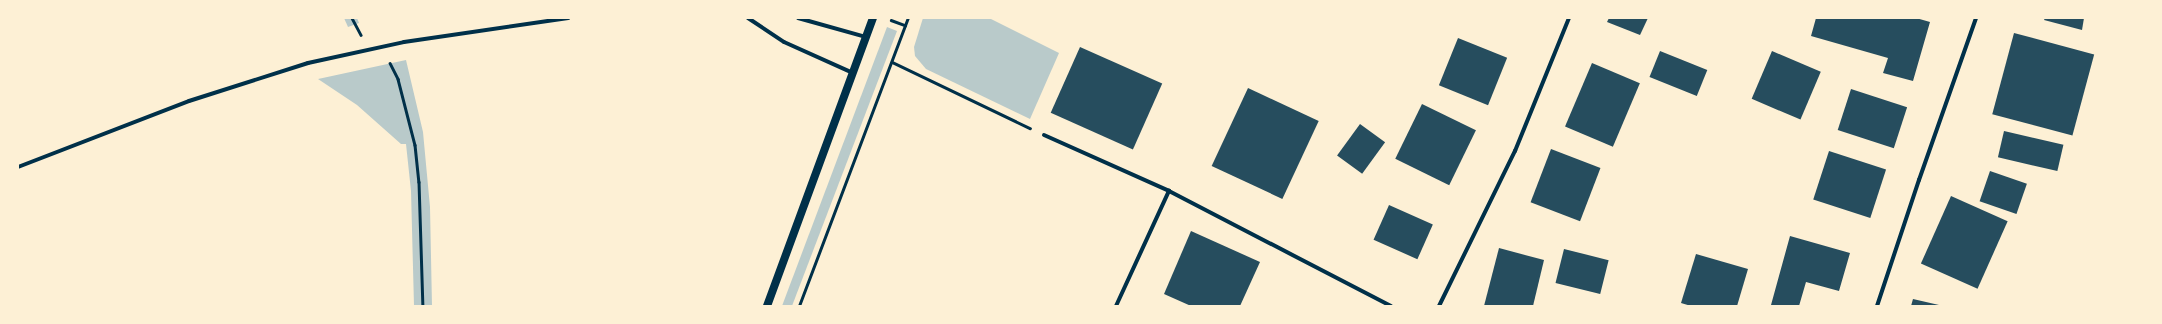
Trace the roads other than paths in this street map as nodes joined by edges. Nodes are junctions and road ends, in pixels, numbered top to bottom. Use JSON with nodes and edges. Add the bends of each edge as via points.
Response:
{"nodes":[{"id":1,"x":568,"y":18,"type":"edge"},
{"id":2,"x":748,"y":18,"type":"edge"},
{"id":3,"x":798,"y":18,"type":"edge"},
{"id":4,"x":873,"y":18,"type":"edge"},
{"id":5,"x":1569,"y":18,"type":"edge"},
{"id":6,"x":1976,"y":18,"type":"edge"},
{"id":7,"x":866,"y":37,"type":"junction"},
{"id":8,"x":853,"y":73,"type":"junction"},
{"id":9,"x":1044,"y":134,"type":"road end"},
{"id":10,"x":18,"y":166,"type":"edge"},
{"id":11,"x":1169,"y":191,"type":"junction"},
{"id":12,"x":767,"y":306,"type":"edge"},
{"id":13,"x":1116,"y":306,"type":"edge"},
{"id":14,"x":1391,"y":306,"type":"edge"},
{"id":15,"x":1439,"y":306,"type":"edge"},
{"id":16,"x":1877,"y":306,"type":"edge"}],
"edges":[{"from":1,"to":10,"type":"street","via":[[373,48],[308,63],[189,101]]},
{"from":2,"to":8,"type":"street","via":[[784,42]]},
{"from":3,"to":7,"type":"street"},
{"from":4,"to":7,"type":"main road"},
{"from":5,"to":15,"type":"street","via":[[1515,151]]},
{"from":6,"to":16,"type":"street"},
{"from":7,"to":8,"type":"main road"},
{"from":8,"to":12,"type":"main road"},
{"from":9,"to":11,"type":"street"},
{"from":11,"to":13,"type":"street"},
{"from":11,"to":14,"type":"street"}]}
